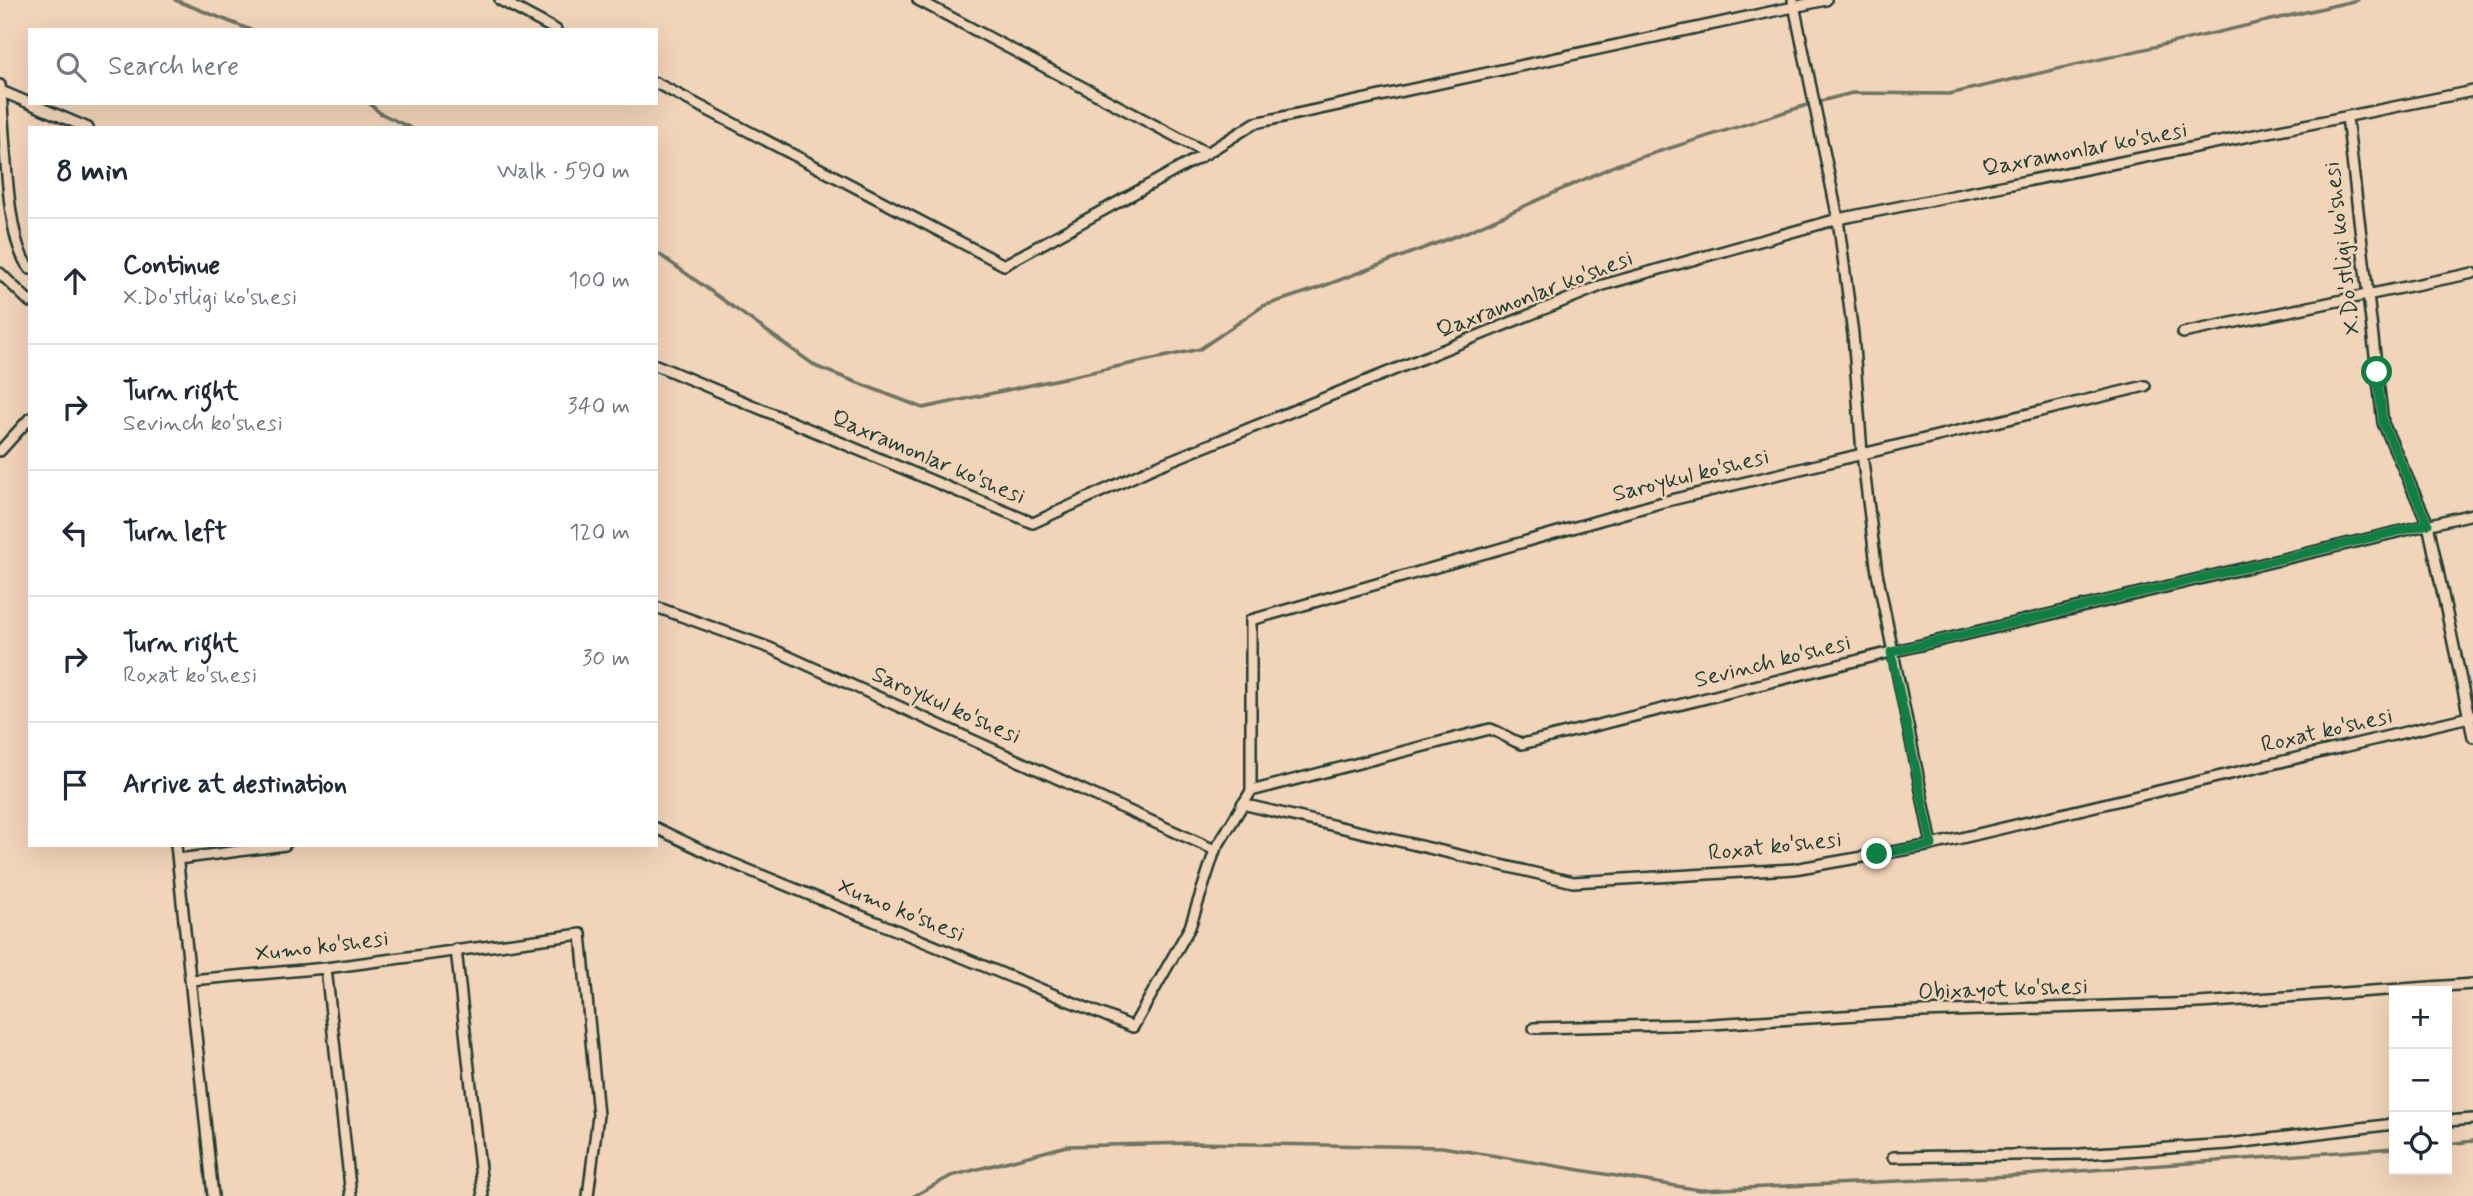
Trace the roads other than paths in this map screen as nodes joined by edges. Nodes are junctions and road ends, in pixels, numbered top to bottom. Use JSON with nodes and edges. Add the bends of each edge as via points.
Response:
{"nodes":[{"id":1,"x":500,"y":0,"type":"edge"},
{"id":2,"x":918,"y":0,"type":"edge"},
{"id":3,"x":1826,"y":0,"type":"edge"},
{"id":4,"x":1794,"y":3,"type":"edge"},
{"id":5,"x":552,"y":28,"type":"edge"},
{"id":6,"x":658,"y":84,"type":"edge"},
{"id":7,"x":0,"y":85,"type":"edge"},
{"id":8,"x":1,"y":91,"type":"edge"},
{"id":9,"x":2473,"y":92,"type":"edge"},
{"id":10,"x":28,"y":102,"type":"edge"},
{"id":11,"x":34,"y":105,"type":"edge"},
{"id":12,"x":2347,"y":117,"type":"junction"},
{"id":13,"x":83,"y":126,"type":"edge"},
{"id":14,"x":1208,"y":153,"type":"junction"},
{"id":15,"x":4,"y":188,"type":"edge"},
{"id":16,"x":1838,"y":219,"type":"junction"},
{"id":17,"x":28,"y":267,"type":"edge"},
{"id":18,"x":0,"y":273,"type":"edge"},
{"id":19,"x":2473,"y":273,"type":"edge"},
{"id":20,"x":2368,"y":296,"type":"junction"},
{"id":21,"x":28,"y":300,"type":"edge"},
{"id":22,"x":2183,"y":333,"type":"dead end"},
{"id":23,"x":658,"y":366,"type":"edge"},
{"id":24,"x":2146,"y":386,"type":"dead end"},
{"id":25,"x":28,"y":420,"type":"edge"},
{"id":26,"x":0,"y":451,"type":"edge"},
{"id":27,"x":1862,"y":453,"type":"junction"},
{"id":28,"x":2473,"y":513,"type":"edge"},
{"id":29,"x":2428,"y":524,"type":"junction"},
{"id":30,"x":658,"y":608,"type":"edge"},
{"id":31,"x":1891,"y":652,"type":"junction"},
{"id":32,"x":2472,"y":716,"type":"edge"},
{"id":33,"x":2473,"y":737,"type":"edge"},
{"id":34,"x":1251,"y":791,"type":"junction"},
{"id":35,"x":1242,"y":804,"type":"junction"},
{"id":36,"x":658,"y":829,"type":"edge"},
{"id":37,"x":1932,"y":845,"type":"junction"},
{"id":38,"x":176,"y":847,"type":"edge"},
{"id":39,"x":270,"y":847,"type":"edge"},
{"id":40,"x":1215,"y":850,"type":"junction"},
{"id":41,"x":177,"y":859,"type":"junction"},
{"id":42,"x":456,"y":949,"type":"junction"},
{"id":43,"x":326,"y":968,"type":"junction"},
{"id":44,"x":191,"y":980,"type":"junction"},
{"id":45,"x":2473,"y":984,"type":"edge"},
{"id":46,"x":1534,"y":1028,"type":"dead end"},
{"id":47,"x":2473,"y":1119,"type":"edge"},
{"id":48,"x":2452,"y":1121,"type":"edge"},
{"id":49,"x":2389,"y":1126,"type":"edge"},
{"id":50,"x":1893,"y":1157,"type":"dead end"},
{"id":51,"x":213,"y":1196,"type":"edge"},
{"id":52,"x":351,"y":1196,"type":"edge"},
{"id":53,"x":483,"y":1196,"type":"edge"},
{"id":54,"x":588,"y":1196,"type":"edge"}],
"edges":[{"from":1,"to":5,"type":"street"},
{"from":2,"to":14,"type":"street"},
{"from":3,"to":4,"type":"street"},
{"from":4,"to":14,"type":"street","via":[[1255,123]]},
{"from":4,"to":16,"type":"street"},
{"from":6,"to":14,"type":"street","via":[[1004,265]]},
{"from":7,"to":8,"type":"street"},
{"from":8,"to":10,"type":"street"},
{"from":8,"to":15,"type":"street"},
{"from":9,"to":12,"type":"street","name":"Qaxramonlar ko'shesi"},
{"from":11,"to":13,"type":"street"},
{"from":12,"to":16,"type":"street","name":"Qaxramonlar ko'shesi"},
{"from":12,"to":20,"type":"street","name":"X.Do'stligi ko'shesi"},
{"from":15,"to":17,"type":"street"},
{"from":16,"to":23,"type":"street","name":"Qaxramonlar ko'shesi","via":[[1603,285],[1157,466],[1033,523]]},
{"from":16,"to":27,"type":"street"},
{"from":18,"to":21,"type":"street"},
{"from":19,"to":20,"type":"street"},
{"from":20,"to":22,"type":"street"},
{"from":20,"to":29,"type":"street","name":"X.Do'stligi ko'shesi","via":[[2383,423]]},
{"from":24,"to":27,"type":"street","name":"Saroykul ko'shesi"},
{"from":25,"to":26,"type":"street"},
{"from":27,"to":31,"type":"street"},
{"from":27,"to":34,"type":"street","name":"Saroykul ko'shesi","via":[[1663,502],[1251,620]]},
{"from":28,"to":29,"type":"street","name":"Sevinch ko'shesi"},
{"from":29,"to":31,"type":"street","name":"Sevinch ko'shesi"},
{"from":29,"to":32,"type":"street","name":"X.Do'stligi ko'shesi"},
{"from":30,"to":40,"type":"street","name":"Saroykul ko'shesi","via":[[770,648]]},
{"from":31,"to":34,"type":"street","name":"Sevinch ko'shesi","via":[[1522,744],[1490,729]]},
{"from":31,"to":37,"type":"street"},
{"from":32,"to":33,"type":"street","name":"X.Do'stligi ko'shesi"},
{"from":32,"to":37,"type":"street","name":"Roxat ko'shesi"},
{"from":34,"to":35,"type":"street"},
{"from":35,"to":37,"type":"street","name":"Roxat ko'shesi","via":[[1573,882],[1794,869]]},
{"from":35,"to":40,"type":"street"},
{"from":36,"to":40,"type":"street","name":"Xumo ko'shesi","via":[[1133,1027],[1190,927]]},
{"from":38,"to":41,"type":"street"},
{"from":39,"to":41,"type":"street"},
{"from":41,"to":44,"type":"street"},
{"from":42,"to":43,"type":"street","name":"Xumo ko'shesi"},
{"from":42,"to":53,"type":"street"},
{"from":42,"to":54,"type":"street","name":"Xumo ko'shesi","via":[[581,934],[598,1115]]},
{"from":43,"to":44,"type":"street","name":"Xumo ko'shesi"},
{"from":43,"to":52,"type":"street"},
{"from":44,"to":51,"type":"street"},
{"from":45,"to":46,"type":"street","name":"Obixayot ko'shesi","via":[[2199,1003]]},
{"from":47,"to":48,"type":"street"},
{"from":49,"to":50,"type":"street","via":[[2228,1144],[2081,1154]]}]}
